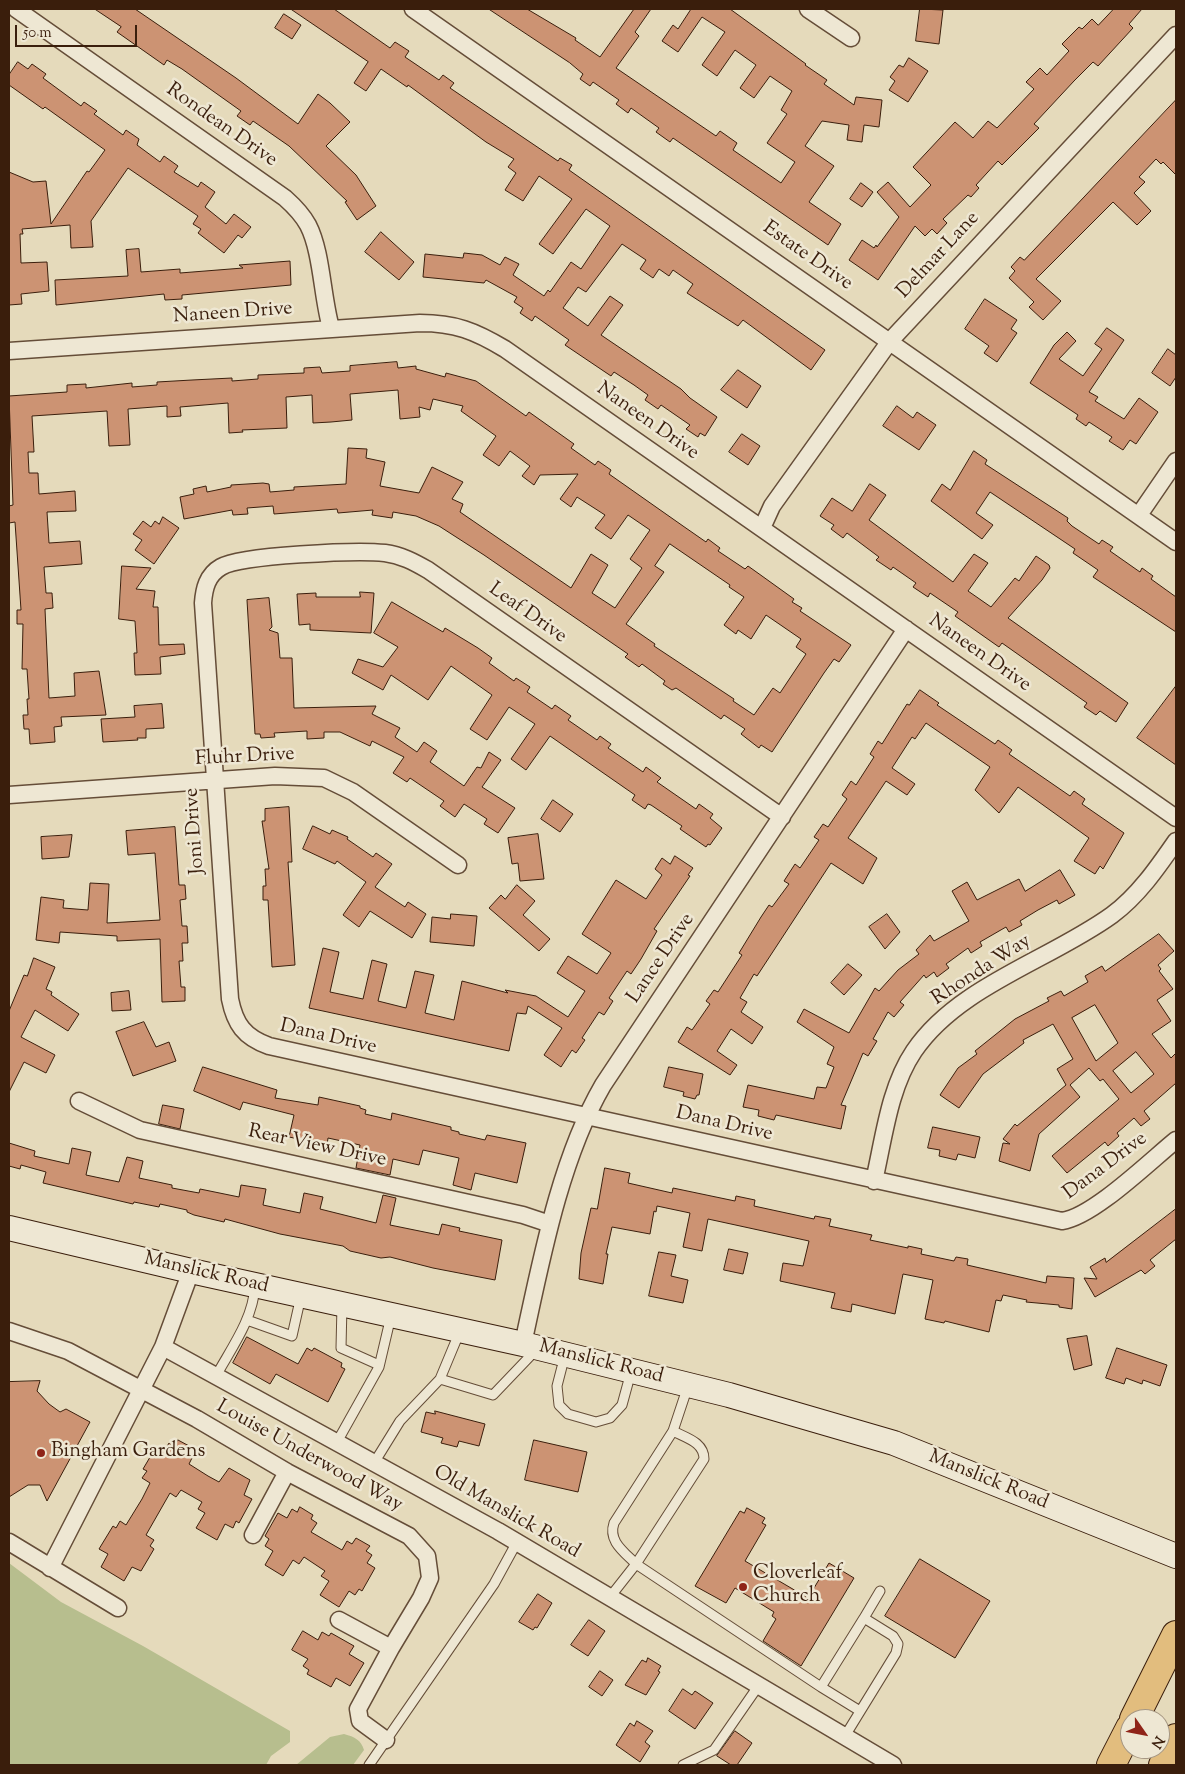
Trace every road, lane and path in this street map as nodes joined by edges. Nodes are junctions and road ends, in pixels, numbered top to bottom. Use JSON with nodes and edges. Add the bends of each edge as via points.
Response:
{"nodes":[{"id":1,"x":16,"y":9,"type":"edge"},
{"id":2,"x":413,"y":9,"type":"edge"},
{"id":3,"x":808,"y":9,"type":"edge"},
{"id":4,"x":1176,"y":36,"type":"edge"},
{"id":5,"x":851,"y":38,"type":"dead end"},
{"id":6,"x":331,"y":328,"type":"junction"},
{"id":7,"x":890,"y":341,"type":"junction"},
{"id":8,"x":9,"y":351,"type":"edge"},
{"id":9,"x":1176,"y":461,"type":"edge"},
{"id":10,"x":1139,"y":516,"type":"junction"},
{"id":11,"x":762,"y":528,"type":"junction"},
{"id":12,"x":1176,"y":542,"type":"edge"},
{"id":13,"x":216,"y":570,"type":"joint"},
{"id":14,"x":906,"y":629,"type":"junction"},
{"id":15,"x":214,"y":780,"type":"junction"},
{"id":16,"x":9,"y":795,"type":"edge"},
{"id":17,"x":782,"y":817,"type":"junction"},
{"id":18,"x":1176,"y":818,"type":"edge"},
{"id":19,"x":1176,"y":841,"type":"edge"},
{"id":20,"x":458,"y":865,"type":"dead end"},
{"id":21,"x":242,"y":1030,"type":"joint"},
{"id":22,"x":79,"y":1100,"type":"dead end"},
{"id":23,"x":585,"y":1117,"type":"junction"},
{"id":24,"x":1176,"y":1140,"type":"edge"},
{"id":25,"x":874,"y":1181,"type":"junction"},
{"id":26,"x":550,"y":1224,"type":"junction"},
{"id":27,"x":9,"y":1228,"type":"edge"},
{"id":28,"x":191,"y":1271,"type":"junction"},
{"id":29,"x":256,"y":1286,"type":"junction"},
{"id":30,"x":301,"y":1296,"type":"junction"},
{"id":31,"x":342,"y":1304,"type":"junction"},
{"id":32,"x":392,"y":1315,"type":"junction"},
{"id":33,"x":247,"y":1320,"type":"junction"},
{"id":34,"x":460,"y":1330,"type":"junction"},
{"id":35,"x":9,"y":1331,"type":"edge"},
{"id":36,"x":530,"y":1346,"type":"junction"},
{"id":37,"x":162,"y":1347,"type":"junction"},
{"id":38,"x":565,"y":1355,"type":"junction"},
{"id":39,"x":379,"y":1365,"type":"junction"},
{"id":40,"x":631,"y":1372,"type":"junction"},
{"id":41,"x":216,"y":1376,"type":"junction"},
{"id":42,"x":440,"y":1379,"type":"junction"},
{"id":43,"x":688,"y":1385,"type":"junction"},
{"id":44,"x":139,"y":1390,"type":"junction"},
{"id":45,"x":672,"y":1431,"type":"junction"},
{"id":46,"x":337,"y":1442,"type":"junction"},
{"id":47,"x":374,"y":1463,"type":"junction"},
{"id":48,"x":287,"y":1472,"type":"junction"},
{"id":49,"x":253,"y":1535,"type":"dead end"},
{"id":50,"x":9,"y":1542,"type":"edge"},
{"id":51,"x":517,"y":1542,"type":"junction"},
{"id":52,"x":1176,"y":1556,"type":"edge"},
{"id":53,"x":636,"y":1564,"type":"junction"},
{"id":54,"x":50,"y":1568,"type":"junction"},
{"id":55,"x":880,"y":1591,"type":"dead end"},
{"id":56,"x":610,"y":1597,"type":"junction"},
{"id":57,"x":118,"y":1608,"type":"dead end"},
{"id":58,"x":864,"y":1618,"type":"junction"},
{"id":59,"x":339,"y":1620,"type":"dead end"},
{"id":60,"x":1176,"y":1635,"type":"edge"},
{"id":61,"x":391,"y":1648,"type":"junction"},
{"id":62,"x":759,"y":1685,"type":"junction"},
{"id":63,"x":821,"y":1687,"type":"junction"},
{"id":64,"x":1139,"y":1709,"type":"edge"},
{"id":65,"x":860,"y":1712,"type":"junction"},
{"id":66,"x":845,"y":1736,"type":"junction"},
{"id":67,"x":1176,"y":1738,"type":"edge"},
{"id":68,"x":386,"y":1740,"type":"junction"},
{"id":69,"x":1120,"y":1747,"type":"edge"},
{"id":70,"x":368,"y":1765,"type":"edge"},
{"id":71,"x":683,"y":1765,"type":"edge"},
{"id":72,"x":893,"y":1765,"type":"edge"},
{"id":73,"x":1111,"y":1765,"type":"edge"},
{"id":74,"x":1163,"y":1765,"type":"edge"}],
"edges":[{"from":1,"to":6,"type":"street","name":"Rondean Drive","via":[[286,198],[302,215],[316,247]]},
{"from":2,"to":7,"type":"street","name":"Estate Drive"},
{"from":3,"to":5,"type":"street"},
{"from":4,"to":7,"type":"street","name":"Delmar Lane"},
{"from":6,"to":8,"type":"street","name":"Naneen Drive"},
{"from":6,"to":11,"type":"street","name":"Naneen Drive","via":[[444,323],[484,337]]},
{"from":7,"to":10,"type":"street","name":"Estate Drive"},
{"from":7,"to":11,"type":"street","name":"Delmar Lane","via":[[772,506]]},
{"from":9,"to":10,"type":"street"},
{"from":10,"to":12,"type":"street","name":"Estate Drive"},
{"from":11,"to":14,"type":"street","name":"Naneen Drive"},
{"from":13,"to":15,"type":"street","name":"Joni Drive","via":[[204,589],[203,603]]},
{"from":13,"to":17,"type":"street","name":"Leaf Drive","via":[[243,560],[333,553],[379,553],[404,557],[428,570]]},
{"from":14,"to":17,"type":"street","name":"Lance Drive"},
{"from":14,"to":18,"type":"street","name":"Naneen Drive"},
{"from":15,"to":16,"type":"street","name":"Fluhr Drive"},
{"from":15,"to":20,"type":"street","name":"Fluhr Drive","via":[[274,776],[324,778],[354,792]]},
{"from":15,"to":21,"type":"street","name":"Joni Drive","via":[[230,999],[235,1020]]},
{"from":17,"to":23,"type":"street","name":"Lance Drive","via":[[603,1085]]},
{"from":19,"to":25,"type":"street","name":"Rhonda Way","via":[[1143,886],[1114,914],[977,994],[928,1034],[914,1052],[895,1091]]},
{"from":21,"to":23,"type":"street","name":"Dana Drive","via":[[255,1041],[268,1046]]},
{"from":22,"to":26,"type":"street","name":"Rear View Drive","via":[[140,1130],[523,1215]]},
{"from":23,"to":25,"type":"street","name":"Dana Drive"},
{"from":23,"to":26,"type":"street","name":"Lance Drive"},
{"from":24,"to":25,"type":"street","name":"Dana Drive","via":[[1084,1214],[1067,1220]]},
{"from":26,"to":36,"type":"street","name":"Lance Drive"},
{"from":27,"to":28,"type":"main road","name":"Manslick Road"},
{"from":28,"to":29,"type":"main road","name":"Manslick Road"},
{"from":28,"to":37,"type":"street"},
{"from":29,"to":30,"type":"main road","name":"Manslick Road"},
{"from":29,"to":33,"type":"lane"},
{"from":30,"to":31,"type":"main road","name":"Manslick Road"},
{"from":30,"to":33,"type":"lane","via":[[292,1336]]},
{"from":31,"to":32,"type":"main road","name":"Manslick Road"},
{"from":31,"to":39,"type":"lane","via":[[341,1348]]},
{"from":32,"to":34,"type":"main road","name":"Manslick Road"},
{"from":32,"to":39,"type":"lane"},
{"from":33,"to":41,"type":"lane"},
{"from":34,"to":36,"type":"main road","name":"Manslick Road"},
{"from":34,"to":42,"type":"lane"},
{"from":35,"to":44,"type":"street","name":"Louise Underwood Way","via":[[68,1351]]},
{"from":36,"to":38,"type":"main road","name":"Manslick Road"},
{"from":36,"to":42,"type":"lane","via":[[493,1395]]},
{"from":37,"to":41,"type":"street","name":"Old Manslick Road"},
{"from":37,"to":44,"type":"street"},
{"from":38,"to":40,"type":"main road","name":"Manslick Road"},
{"from":38,"to":40,"type":"lane","via":[[557,1386],[559,1405],[568,1414],[596,1422],[610,1418],[622,1404]]},
{"from":39,"to":46,"type":"lane"},
{"from":40,"to":43,"type":"main road","name":"Manslick Road"},
{"from":41,"to":46,"type":"street","name":"Old Manslick Road"},
{"from":42,"to":47,"type":"lane","via":[[400,1421]]},
{"from":43,"to":45,"type":"lane"},
{"from":43,"to":52,"type":"main road","name":"Manslick Road","via":[[894,1443]]},
{"from":44,"to":48,"type":"street","name":"Louise Underwood Way","via":[[197,1419]]},
{"from":44,"to":54,"type":"street"},
{"from":45,"to":53,"type":"lane","via":[[614,1522],[611,1532],[615,1542]]},
{"from":45,"to":53,"type":"lane","via":[[698,1444],[704,1451],[704,1459]]},
{"from":46,"to":47,"type":"street","name":"Old Manslick Road"},
{"from":47,"to":51,"type":"street","name":"Old Manslick Road"},
{"from":48,"to":49,"type":"street"},
{"from":48,"to":61,"type":"street","name":"Louise Underwood Way","via":[[409,1536],[427,1556],[430,1578]]},
{"from":50,"to":54,"type":"street"},
{"from":51,"to":56,"type":"street","name":"Old Manslick Road"},
{"from":51,"to":68,"type":"lane","via":[[494,1584]]},
{"from":53,"to":56,"type":"lane"},
{"from":53,"to":63,"type":"lane"},
{"from":54,"to":57,"type":"street"},
{"from":55,"to":58,"type":"lane"},
{"from":56,"to":62,"type":"street","name":"Old Manslick Road"},
{"from":58,"to":63,"type":"lane"},
{"from":58,"to":65,"type":"lane","via":[[893,1636],[898,1644],[896,1653]]},
{"from":59,"to":61,"type":"street"},
{"from":60,"to":64,"type":"highway"},
{"from":61,"to":68,"type":"street","name":"Louise Underwood Way","via":[[358,1709],[360,1721]]},
{"from":62,"to":66,"type":"street","name":"Old Manslick Road"},
{"from":62,"to":71,"type":"lane","via":[[714,1750]]},
{"from":63,"to":65,"type":"lane"},
{"from":65,"to":66,"type":"lane"},
{"from":66,"to":72,"type":"street","name":"Old Manslick Road"},
{"from":67,"to":74,"type":"highway"},
{"from":68,"to":70,"type":"lane"},
{"from":69,"to":73,"type":"highway"}]}
